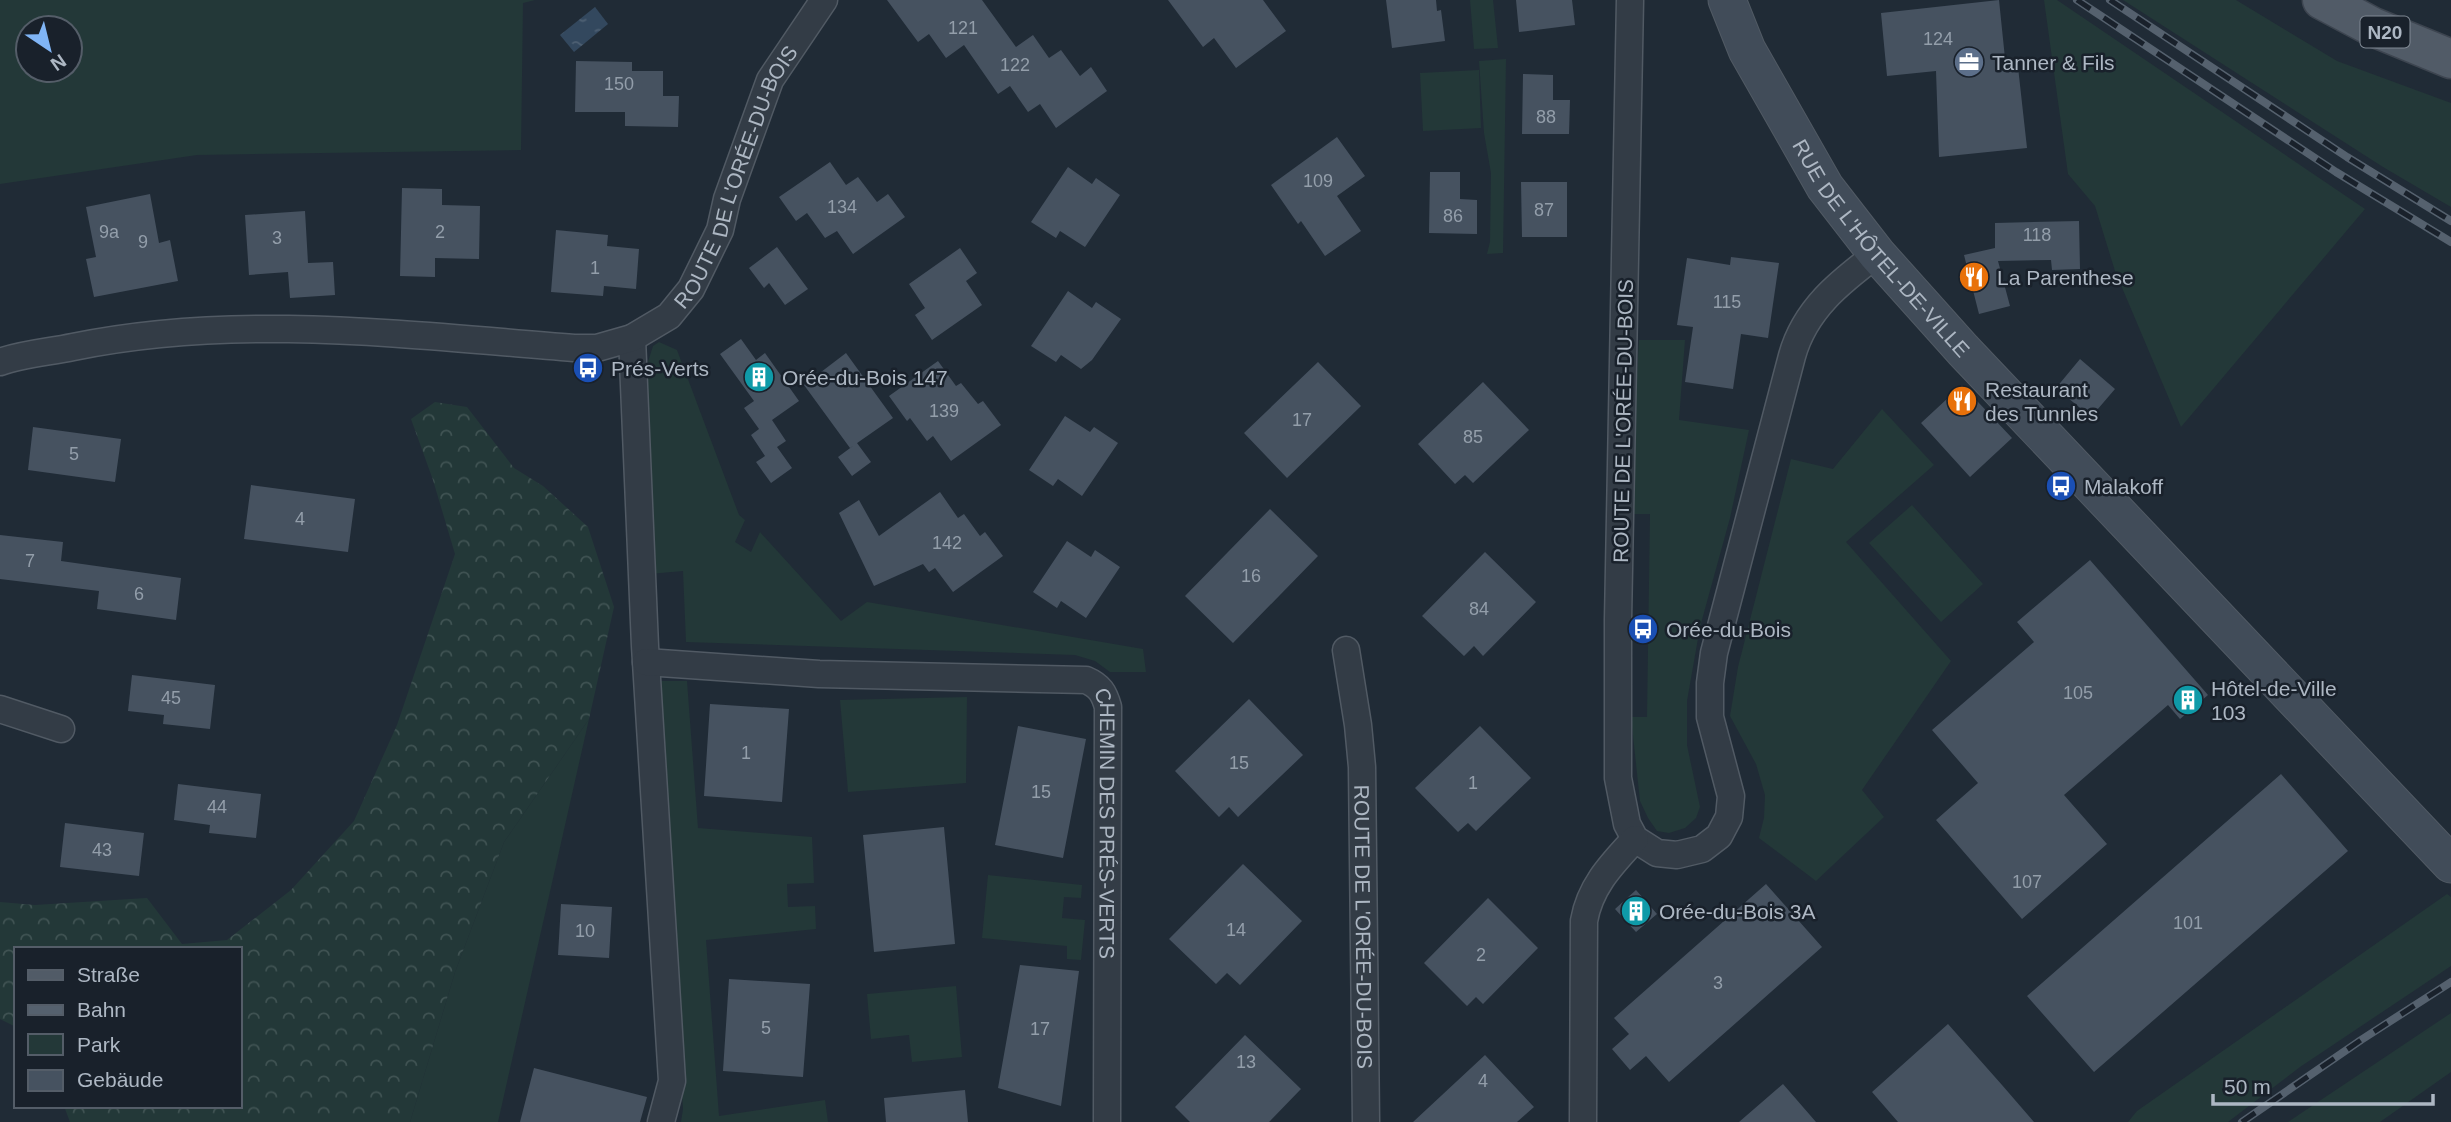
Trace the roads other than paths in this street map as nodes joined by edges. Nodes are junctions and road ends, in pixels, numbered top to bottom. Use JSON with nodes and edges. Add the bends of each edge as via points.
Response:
{"nodes":[{"id":1,"x":824,"y":0,"type":"edge"},
{"id":2,"x":1630,"y":0,"type":"edge"},
{"id":3,"x":1727,"y":0,"type":"edge"},
{"id":4,"x":2322,"y":0,"type":"edge"},
{"id":5,"x":2451,"y":59,"type":"edge"},
{"id":6,"x":1877,"y":254,"type":"junction"},
{"id":7,"x":632,"y":338,"type":"junction"},
{"id":8,"x":0,"y":362,"type":"edge"},
{"id":9,"x":1346,"y":650,"type":"dead end"},
{"id":10,"x":646,"y":662,"type":"junction"},
{"id":11,"x":0,"y":709,"type":"edge"},
{"id":12,"x":61,"y":729,"type":"dead end"},
{"id":13,"x":1635,"y":839,"type":"junction"},
{"id":14,"x":2451,"y":864,"type":"edge"},
{"id":15,"x":662,"y":1122,"type":"edge"},
{"id":16,"x":1107,"y":1122,"type":"edge"},
{"id":17,"x":1366,"y":1122,"type":"edge"},
{"id":18,"x":1583,"y":1122,"type":"edge"}],
"edges":[{"from":1,"to":7,"type":"street","name":"ROUTE DE L'ORÉE-DU-BOIS","via":[[770,80],[720,230],[691,289],[669,316]]},
{"from":2,"to":13,"type":"street","name":"ROUTE DE L'ORÉE-DU-BOIS","via":[[1617,678],[1618,778],[1623,809]]},
{"from":3,"to":6,"type":"main road","name":"RUE DE L'HÔTEL-DE-VILLE","via":[[1747,50],[1825,187]]},
{"from":4,"to":5,"type":"main road","number":"N20"},
{"from":6,"to":13,"type":"street","via":[[1816,306],[1792,356],[1714,653],[1710,717],[1731,796],[1725,827],[1711,844],[1677,855],[1657,853]]},
{"from":6,"to":14,"type":"main road","name":"RUE DE L'HÔTEL-DE-VILLE"},
{"from":7,"to":8,"type":"street","name":"ROUTE DE L'ORÉE-DU-BOIS","via":[[597,348],[574,348],[271,327],[102,341]]},
{"from":7,"to":10,"type":"street"},
{"from":9,"to":17,"type":"street","name":"ROUTE DE L'ORÉE-DU-BOIS","via":[[1362,767]]},
{"from":10,"to":15,"type":"street","via":[[672,1081]]},
{"from":10,"to":16,"type":"street","name":"CHEMIN DES PRÉS-VERTS","via":[[819,674],[1086,680],[1097,685],[1108,707]]},
{"from":11,"to":12,"type":"street"},
{"from":13,"to":18,"type":"street","via":[[1599,881],[1586,913]]}]}
